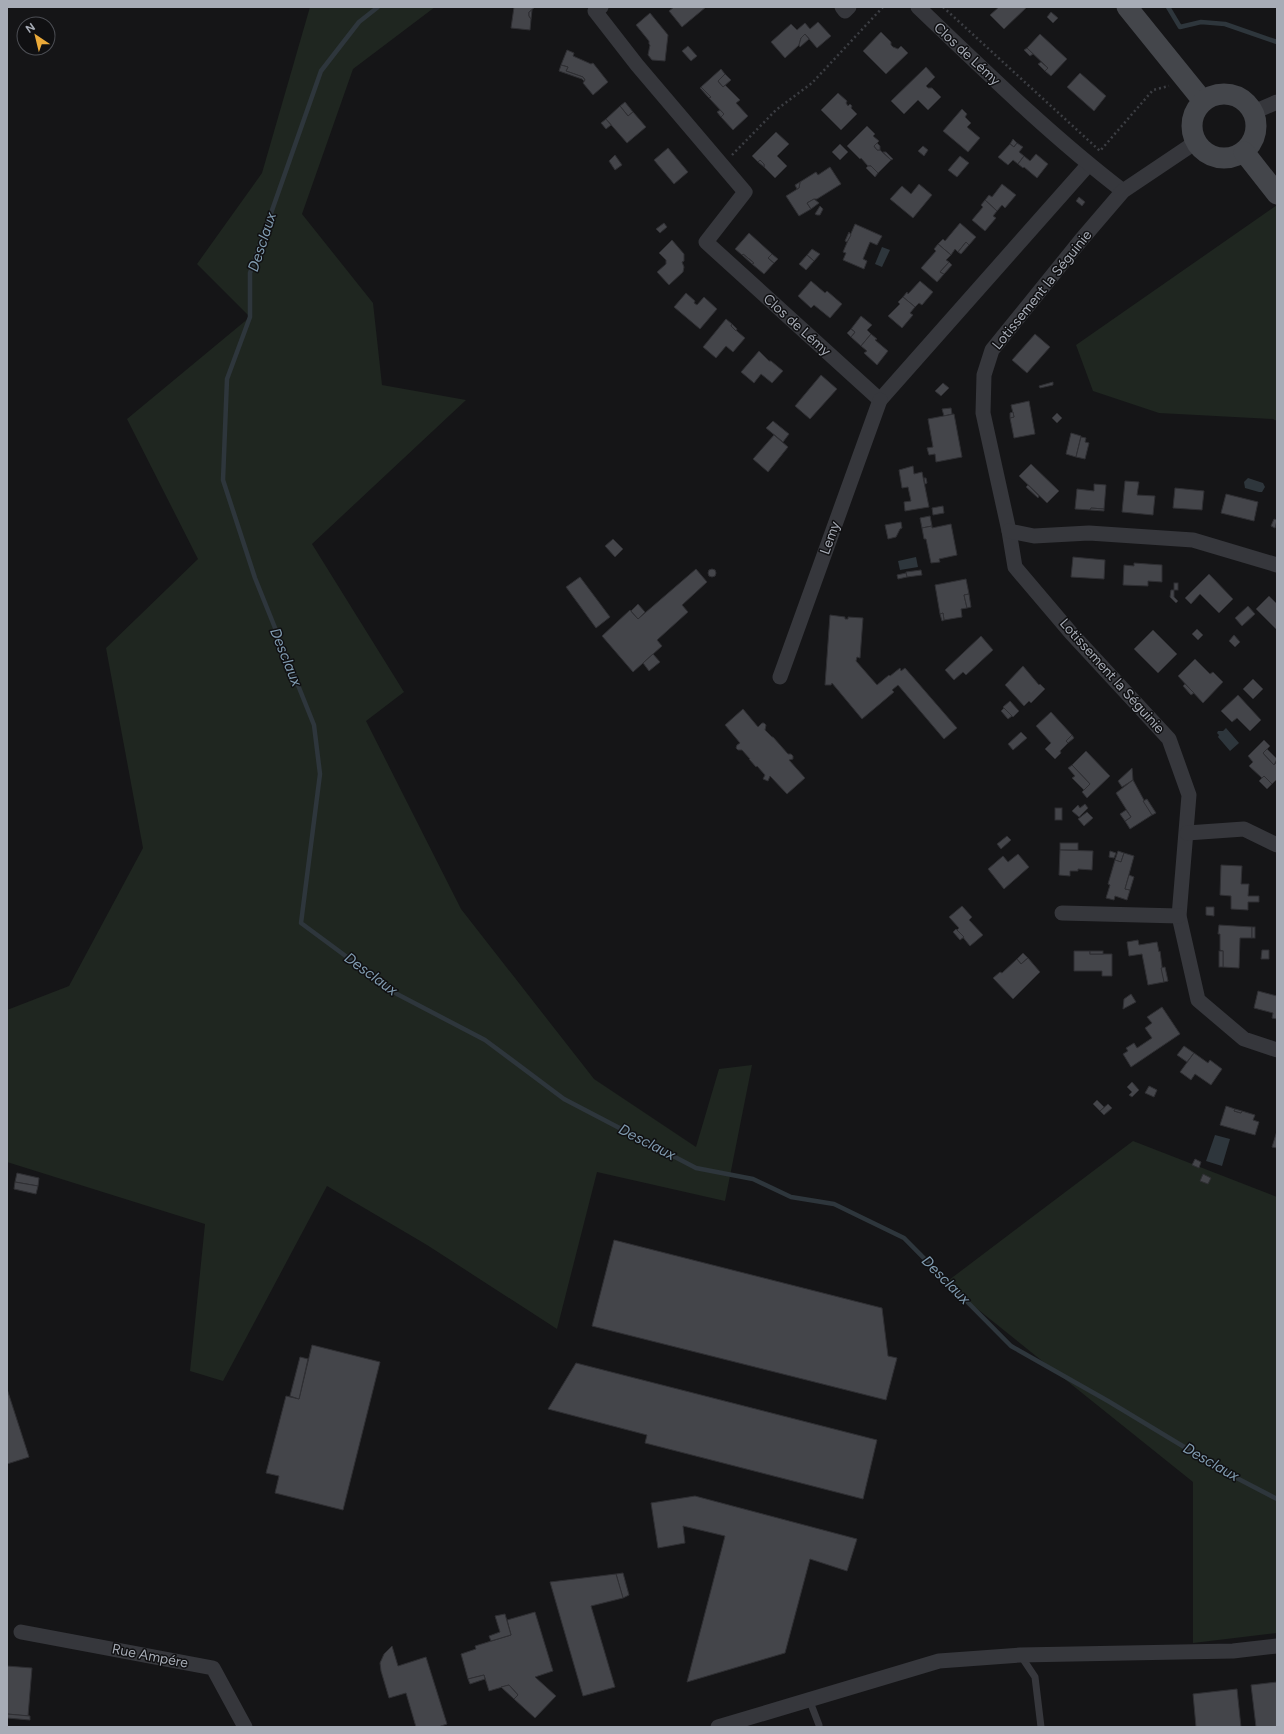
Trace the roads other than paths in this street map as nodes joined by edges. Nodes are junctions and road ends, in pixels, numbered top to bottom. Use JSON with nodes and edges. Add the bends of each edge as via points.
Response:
{"nodes":[{"id":1,"x":601,"y":7,"type":"edge"},
{"id":2,"x":842,"y":7,"type":"edge"},
{"id":3,"x":849,"y":7,"type":"edge"},
{"id":4,"x":918,"y":7,"type":"edge"},
{"id":5,"x":1127,"y":7,"type":"edge"},
{"id":6,"x":1203,"y":101,"type":"junction"},
{"id":7,"x":1277,"y":102,"type":"edge"},
{"id":8,"x":1254,"y":112,"type":"junction"},
{"id":9,"x":1196,"y":142,"type":"junction"},
{"id":10,"x":1244,"y":152,"type":"junction"},
{"id":11,"x":1089,"y":164,"type":"junction"},
{"id":12,"x":1123,"y":191,"type":"junction"},
{"id":13,"x":1277,"y":194,"type":"edge"},
{"id":14,"x":880,"y":400,"type":"junction"},
{"id":15,"x":1009,"y":531,"type":"junction"},
{"id":16,"x":1277,"y":565,"type":"edge"},
{"id":17,"x":780,"y":677,"type":"dead end"},
{"id":18,"x":1187,"y":833,"type":"junction"},
{"id":19,"x":1277,"y":845,"type":"edge"},
{"id":20,"x":1062,"y":913,"type":"dead end"},
{"id":21,"x":1179,"y":916,"type":"junction"},
{"id":22,"x":1277,"y":1050,"type":"edge"},
{"id":23,"x":21,"y":1632,"type":"dead end"},
{"id":24,"x":1277,"y":1646,"type":"edge"},
{"id":25,"x":1020,"y":1655,"type":"junction"},
{"id":26,"x":809,"y":1699,"type":"junction"},
{"id":27,"x":818,"y":1725,"type":"dead end"},
{"id":28,"x":244,"y":1727,"type":"edge"},
{"id":29,"x":718,"y":1727,"type":"edge"},
{"id":30,"x":1041,"y":1727,"type":"edge"}],
"edges":[{"from":1,"to":14,"type":"street","name":"Clos de Lémy","via":[[595,11],[637,65],[745,192],[706,242]]},
{"from":2,"to":3,"type":"street","via":[[845,11]]},
{"from":4,"to":11,"type":"street","name":"Clos de Lémy","via":[[995,81]]},
{"from":5,"to":6,"type":"street"},
{"from":6,"to":8,"type":"street","via":[[1211,96],[1230,94],[1240,97]]},
{"from":6,"to":9,"type":"street","via":[[1192,120],[1192,132]]},
{"from":7,"to":8,"type":"street"},
{"from":8,"to":10,"type":"street","via":[[1257,122],[1256,134]]},
{"from":9,"to":10,"type":"street","via":[[1203,151],[1223,159]]},
{"from":9,"to":12,"type":"street","name":"Lotissement la Séguinie"},
{"from":10,"to":13,"type":"street"},
{"from":11,"to":12,"type":"street","name":"Clos de Lémy"},
{"from":11,"to":14,"type":"street"},
{"from":12,"to":15,"type":"street","name":"Lotissement la Séguinie","via":[[992,350],[984,375],[983,413]]},
{"from":14,"to":17,"type":"street","name":"Lemy"},
{"from":15,"to":16,"type":"street","via":[[1034,536],[1089,533],[1193,540]]},
{"from":15,"to":18,"type":"street","name":"Lotissement la Séguinie","via":[[1015,567],[1071,633],[1169,739],[1189,795]]},
{"from":18,"to":19,"type":"street","via":[[1244,829]]},
{"from":18,"to":21,"type":"street","name":"Lotissement la Séguinie"},
{"from":20,"to":21,"type":"street"},
{"from":21,"to":22,"type":"street","name":"Lotissement la Séguinie","via":[[1198,1000],[1244,1039]]},
{"from":23,"to":28,"type":"street","name":"Rue Ampére","via":[[213,1668]]},
{"from":24,"to":25,"type":"street","via":[[1233,1651]]},
{"from":25,"to":26,"type":"street","via":[[939,1661]]},
{"from":25,"to":30,"type":"lane","via":[[1034,1677]]},
{"from":26,"to":27,"type":"lane"},
{"from":26,"to":29,"type":"street"}]}
